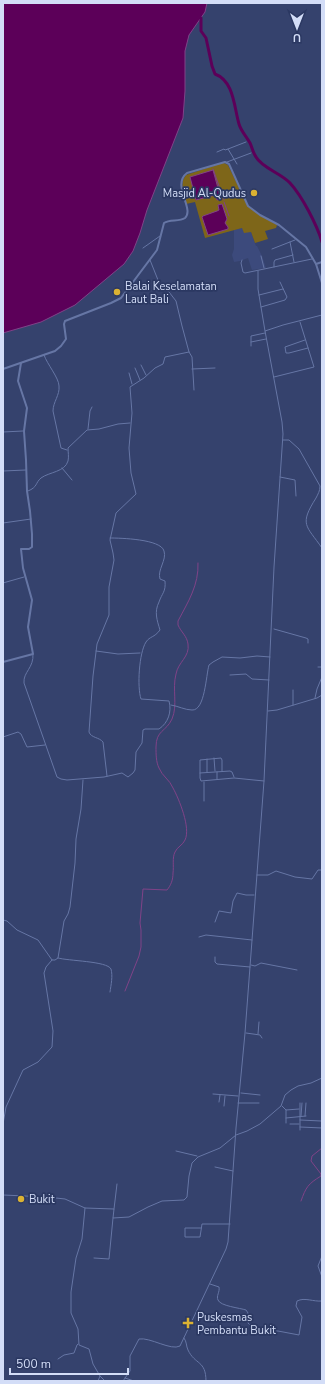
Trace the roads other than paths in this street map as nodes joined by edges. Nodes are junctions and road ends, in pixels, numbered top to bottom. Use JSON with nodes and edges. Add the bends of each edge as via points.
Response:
{"nodes":[{"id":1,"x":246,"y":142,"type":"dead end"},
{"id":2,"x":228,"y":149,"type":"junction"},
{"id":3,"x":217,"y":152,"type":"dead end"},
{"id":4,"x":251,"y":153,"type":"dead end"},
{"id":5,"x":235,"y":159,"type":"junction"},
{"id":6,"x":227,"y":162,"type":"junction"},
{"id":7,"x":237,"y":164,"type":"dead end"},
{"id":8,"x":160,"y":236,"type":"junction"},
{"id":9,"x":296,"y":239,"type":"junction"},
{"id":10,"x":290,"y":242,"type":"junction"},
{"id":11,"x":143,"y":248,"type":"dead end"},
{"id":12,"x":272,"y":249,"type":"dead end"},
{"id":13,"x":293,"y":255,"type":"junction"},
{"id":14,"x":261,"y":256,"type":"dead end"},
{"id":15,"x":313,"y":259,"type":"junction"},
{"id":16,"x":150,"y":260,"type":"junction"},
{"id":17,"x":242,"y":260,"type":"dead end"},
{"id":18,"x":322,"y":262,"type":"edge"},
{"id":19,"x":294,"y":263,"type":"junction"},
{"id":20,"x":316,"y":264,"type":"junction"},
{"id":21,"x":274,"y":267,"type":"junction"},
{"id":22,"x":264,"y":269,"type":"junction"},
{"id":23,"x":258,"y":270,"type":"junction"},
{"id":24,"x":280,"y":282,"type":"dead end"},
{"id":25,"x":322,"y":282,"type":"edge"},
{"id":26,"x":283,"y":289,"type":"junction"},
{"id":27,"x":259,"y":295,"type":"junction"},
{"id":28,"x":261,"y":307,"type":"junction"},
{"id":29,"x":322,"y":315,"type":"edge"},
{"id":30,"x":300,"y":321,"type":"junction"},
{"id":31,"x":265,"y":332,"type":"junction"},
{"id":32,"x":267,"y":339,"type":"junction"},
{"id":33,"x":306,"y":340,"type":"junction"},
{"id":34,"x":251,"y":342,"type":"junction"},
{"id":35,"x":251,"y":346,"type":"dead end"},
{"id":36,"x":308,"y":347,"type":"junction"},
{"id":37,"x":189,"y":352,"type":"junction"},
{"id":38,"x":44,"y":355,"type":"junction"},
{"id":39,"x":20,"y":363,"type":"junction"},
{"id":40,"x":141,"y":365,"type":"dead end"},
{"id":41,"x":135,"y":368,"type":"dead end"},
{"id":42,"x":215,"y":368,"type":"dead end"},
{"id":43,"x":3,"y":369,"type":"edge"},
{"id":44,"x":192,"y":369,"type":"junction"},
{"id":45,"x":129,"y":373,"type":"dead end"},
{"id":46,"x":146,"y":376,"type":"junction"},
{"id":47,"x":274,"y":377,"type":"junction"},
{"id":48,"x":140,"y":380,"type":"junction"},
{"id":49,"x":132,"y":384,"type":"junction"},
{"id":50,"x":194,"y":390,"type":"dead end"},
{"id":51,"x":92,"y":407,"type":"dead end"},
{"id":52,"x":131,"y":423,"type":"junction"},
{"id":53,"x":88,"y":430,"type":"junction"},
{"id":54,"x":24,"y":431,"type":"junction"},
{"id":55,"x":3,"y":432,"type":"edge"},
{"id":56,"x":283,"y":440,"type":"junction"},
{"id":57,"x":68,"y":450,"type":"junction"},
{"id":58,"x":62,"y":468,"type":"junction"},
{"id":59,"x":26,"y":470,"type":"junction"},
{"id":60,"x":3,"y":471,"type":"edge"},
{"id":61,"x":280,"y":477,"type":"junction"},
{"id":62,"x":72,"y":480,"type":"dead end"},
{"id":63,"x":27,"y":491,"type":"junction"},
{"id":64,"x":296,"y":496,"type":"dead end"},
{"id":65,"x":31,"y":518,"type":"junction"},
{"id":66,"x":3,"y":523,"type":"edge"},
{"id":67,"x":110,"y":538,"type":"junction"},
{"id":68,"x":322,"y":548,"type":"edge"},
{"id":69,"x":25,"y":577,"type":"junction"},
{"id":70,"x":3,"y":583,"type":"edge"},
{"id":71,"x":272,"y":629,"type":"junction"},
{"id":72,"x":308,"y":642,"type":"dead end"},
{"id":73,"x":96,"y":651,"type":"junction"},
{"id":74,"x":141,"y":653,"type":"junction"},
{"id":75,"x":33,"y":654,"type":"junction"},
{"id":76,"x":270,"y":657,"type":"junction"},
{"id":77,"x":3,"y":662,"type":"edge"},
{"id":78,"x":318,"y":667,"type":"dead end"},
{"id":79,"x":322,"y":668,"type":"edge"},
{"id":80,"x":230,"y":675,"type":"dead end"},
{"id":81,"x":322,"y":676,"type":"edge"},
{"id":82,"x":270,"y":680,"type":"junction"},
{"id":83,"x":293,"y":690,"type":"dead end"},
{"id":84,"x":322,"y":695,"type":"edge"},
{"id":85,"x":315,"y":698,"type":"junction"},
{"id":86,"x":170,"y":705,"type":"junction"},
{"id":87,"x":293,"y":705,"type":"junction"},
{"id":88,"x":268,"y":711,"type":"junction"},
{"id":89,"x":3,"y":737,"type":"edge"},
{"id":90,"x":46,"y":744,"type":"junction"},
{"id":91,"x":214,"y":758,"type":"junction"},
{"id":92,"x":207,"y":759,"type":"junction"},
{"id":93,"x":222,"y":771,"type":"junction"},
{"id":94,"x":207,"y":772,"type":"junction"},
{"id":95,"x":216,"y":772,"type":"junction"},
{"id":96,"x":200,"y":773,"type":"junction"},
{"id":97,"x":107,"y":776,"type":"junction"},
{"id":98,"x":234,"y":778,"type":"junction"},
{"id":99,"x":83,"y":779,"type":"junction"},
{"id":100,"x":217,"y":780,"type":"junction"},
{"id":101,"x":204,"y":781,"type":"junction"},
{"id":102,"x":264,"y":781,"type":"junction"},
{"id":103,"x":204,"y":801,"type":"dead end"},
{"id":104,"x":322,"y":870,"type":"edge"},
{"id":105,"x":256,"y":875,"type":"junction"},
{"id":106,"x":255,"y":894,"type":"junction"},
{"id":107,"x":3,"y":920,"type":"edge"},
{"id":108,"x":215,"y":922,"type":"dead end"},
{"id":109,"x":199,"y":937,"type":"dead end"},
{"id":110,"x":252,"y":940,"type":"junction"},
{"id":111,"x":215,"y":957,"type":"dead end"},
{"id":112,"x":58,"y":958,"type":"junction"},
{"id":113,"x":52,"y":960,"type":"junction"},
{"id":114,"x":250,"y":966,"type":"junction"},
{"id":115,"x":297,"y":970,"type":"dead end"},
{"id":116,"x":110,"y":992,"type":"dead end"},
{"id":117,"x":259,"y":1022,"type":"dead end"},
{"id":118,"x":245,"y":1033,"type":"junction"},
{"id":119,"x":258,"y":1034,"type":"junction"},
{"id":120,"x":262,"y":1038,"type":"dead end"},
{"id":121,"x":322,"y":1078,"type":"edge"},
{"id":122,"x":239,"y":1092,"type":"junction"},
{"id":123,"x":213,"y":1094,"type":"dead end"},
{"id":124,"x":220,"y":1095,"type":"junction"},
{"id":125,"x":225,"y":1095,"type":"junction"},
{"id":126,"x":260,"y":1095,"type":"dead end"},
{"id":127,"x":239,"y":1096,"type":"junction"},
{"id":128,"x":219,"y":1102,"type":"dead end"},
{"id":129,"x":238,"y":1103,"type":"junction"},
{"id":130,"x":306,"y":1103,"type":"dead end"},
{"id":131,"x":259,"y":1104,"type":"dead end"},
{"id":132,"x":224,"y":1106,"type":"dead end"},
{"id":133,"x":281,"y":1106,"type":"junction"},
{"id":134,"x":299,"y":1109,"type":"junction"},
{"id":135,"x":286,"y":1110,"type":"junction"},
{"id":136,"x":301,"y":1116,"type":"junction"},
{"id":137,"x":299,"y":1117,"type":"junction"},
{"id":138,"x":286,"y":1118,"type":"junction"},
{"id":139,"x":299,"y":1120,"type":"junction"},
{"id":140,"x":321,"y":1121,"type":"edge"},
{"id":141,"x":286,"y":1123,"type":"dead end"},
{"id":142,"x":3,"y":1124,"type":"edge"},
{"id":143,"x":290,"y":1124,"type":"dead end"},
{"id":144,"x":300,"y":1124,"type":"junction"},
{"id":145,"x":300,"y":1127,"type":"junction"},
{"id":146,"x":322,"y":1128,"type":"edge"},
{"id":147,"x":300,"y":1130,"type":"dead end"},
{"id":148,"x":236,"y":1135,"type":"junction"},
{"id":149,"x":176,"y":1151,"type":"dead end"},
{"id":150,"x":198,"y":1157,"type":"junction"},
{"id":151,"x":215,"y":1167,"type":"dead end"},
{"id":152,"x":233,"y":1172,"type":"junction"},
{"id":153,"x":116,"y":1184,"type":"dead end"},
{"id":154,"x":3,"y":1195,"type":"edge"},
{"id":155,"x":85,"y":1208,"type":"junction"},
{"id":156,"x":114,"y":1209,"type":"junction"},
{"id":157,"x":113,"y":1218,"type":"junction"},
{"id":158,"x":230,"y":1224,"type":"junction"},
{"id":159,"x":201,"y":1228,"type":"junction"},
{"id":160,"x":322,"y":1256,"type":"edge"},
{"id":161,"x":94,"y":1258,"type":"dead end"},
{"id":162,"x":322,"y":1277,"type":"edge"},
{"id":163,"x":209,"y":1284,"type":"junction"},
{"id":164,"x":322,"y":1301,"type":"edge"},
{"id":165,"x":184,"y":1338,"type":"junction"},
{"id":166,"x":79,"y":1344,"type":"junction"},
{"id":167,"x":58,"y":1359,"type":"dead end"},
{"id":168,"x":100,"y":1376,"type":"junction"},
{"id":169,"x":125,"y":1378,"type":"junction"},
{"id":170,"x":98,"y":1381,"type":"edge"},
{"id":171,"x":104,"y":1381,"type":"edge"},
{"id":172,"x":123,"y":1381,"type":"edge"},
{"id":173,"x":134,"y":1381,"type":"edge"},
{"id":174,"x":206,"y":1381,"type":"edge"}],
"edges":[{"from":1,"to":2,"type":"street"},
{"from":2,"to":3,"type":"street","via":[[224,148]]},
{"from":2,"to":5,"type":"street"},
{"from":4,"to":5,"type":"street"},
{"from":5,"to":6,"type":"street"},
{"from":5,"to":7,"type":"street"},
{"from":6,"to":8,"type":"street","via":[[184,176],[181,186],[186,217],[164,223]]},
{"from":6,"to":9,"type":"street","via":[[248,206]]},
{"from":8,"to":11,"type":"street"},
{"from":8,"to":16,"type":"street","via":[[157,250]]},
{"from":9,"to":10,"type":"street"},
{"from":9,"to":15,"type":"street","via":[[306,247]]},
{"from":10,"to":12,"type":"street"},
{"from":10,"to":13,"type":"street"},
{"from":13,"to":19,"type":"street"},
{"from":13,"to":21,"type":"street","via":[[275,260]]},
{"from":14,"to":22,"type":"street"},
{"from":15,"to":19,"type":"street"},
{"from":15,"to":20,"type":"street"},
{"from":16,"to":37,"type":"street","via":[[160,285],[176,301]]},
{"from":16,"to":38,"type":"street","via":[[118,301],[65,321],[66,341],[58,349]]},
{"from":17,"to":23,"type":"street","via":[[244,273]]},
{"from":18,"to":20,"type":"street"},
{"from":19,"to":21,"type":"street"},
{"from":20,"to":25,"type":"street"},
{"from":21,"to":22,"type":"street"},
{"from":22,"to":23,"type":"street"},
{"from":23,"to":27,"type":"street"},
{"from":24,"to":26,"type":"street"},
{"from":26,"to":27,"type":"street"},
{"from":26,"to":28,"type":"street","via":[[285,300]]},
{"from":27,"to":28,"type":"street"},
{"from":28,"to":31,"type":"street"},
{"from":29,"to":30,"type":"street"},
{"from":30,"to":31,"type":"street"},
{"from":30,"to":33,"type":"street"},
{"from":31,"to":32,"type":"street"},
{"from":31,"to":34,"type":"street","via":[[252,336]]},
{"from":32,"to":34,"type":"street"},
{"from":32,"to":47,"type":"street"},
{"from":33,"to":36,"type":"street"},
{"from":33,"to":36,"type":"street","via":[[285,347],[286,353]]},
{"from":34,"to":35,"type":"street"},
{"from":36,"to":47,"type":"street","via":[[313,368]]},
{"from":37,"to":44,"type":"street","via":[[192,357]]},
{"from":37,"to":46,"type":"street","via":[[165,357],[163,364]]},
{"from":38,"to":39,"type":"street"},
{"from":38,"to":57,"type":"street","via":[[59,384],[53,411],[61,448]]},
{"from":39,"to":43,"type":"street"},
{"from":39,"to":54,"type":"street","via":[[18,381],[27,408]]},
{"from":40,"to":46,"type":"street"},
{"from":41,"to":48,"type":"street"},
{"from":42,"to":44,"type":"street"},
{"from":44,"to":50,"type":"street"},
{"from":45,"to":49,"type":"street"},
{"from":46,"to":48,"type":"street"},
{"from":47,"to":56,"type":"street"},
{"from":48,"to":49,"type":"street"},
{"from":49,"to":52,"type":"street"},
{"from":51,"to":53,"type":"street"},
{"from":52,"to":53,"type":"street"},
{"from":52,"to":67,"type":"street","via":[[129,448],[136,494],[116,513]]},
{"from":53,"to":57,"type":"street"},
{"from":54,"to":55,"type":"street"},
{"from":54,"to":59,"type":"street"},
{"from":56,"to":61,"type":"street"},
{"from":56,"to":68,"type":"street","via":[[290,440],[298,447],[320,486],[320,491],[305,520]]},
{"from":57,"to":58,"type":"street","via":[[68,462]]},
{"from":58,"to":62,"type":"street"},
{"from":58,"to":63,"type":"street","via":[[42,477],[35,487]]},
{"from":59,"to":60,"type":"street"},
{"from":59,"to":63,"type":"street"},
{"from":61,"to":64,"type":"street","via":[[295,480]]},
{"from":61,"to":71,"type":"street"},
{"from":63,"to":65,"type":"street"},
{"from":65,"to":66,"type":"street"},
{"from":65,"to":69,"type":"street","via":[[32,547],[21,549]]},
{"from":67,"to":73,"type":"street","via":[[114,560],[109,587],[109,615]]},
{"from":67,"to":74,"type":"street","via":[[155,543],[162,546],[164,551],[159,575],[160,579],[165,581],[165,589],[156,615],[160,630],[156,636],[148,639]]},
{"from":69,"to":70,"type":"street"},
{"from":69,"to":75,"type":"street","via":[[32,600],[28,627]]},
{"from":71,"to":72,"type":"street","via":[[306,638]]},
{"from":71,"to":76,"type":"street"},
{"from":73,"to":74,"type":"street","via":[[118,654]]},
{"from":73,"to":97,"type":"street","via":[[89,732],[103,742]]},
{"from":74,"to":86,"type":"street","via":[[141,699],[168,701]]},
{"from":75,"to":77,"type":"street"},
{"from":75,"to":90,"type":"street","via":[[32,664],[24,682]]},
{"from":76,"to":82,"type":"street"},
{"from":76,"to":86,"type":"street","via":[[225,657],[215,660],[208,668],[198,708],[193,710]]},
{"from":78,"to":79,"type":"street"},
{"from":80,"to":82,"type":"street","via":[[246,674],[252,679]]},
{"from":81,"to":85,"type":"street"},
{"from":82,"to":88,"type":"street"},
{"from":83,"to":87,"type":"street"},
{"from":84,"to":85,"type":"street"},
{"from":85,"to":87,"type":"street"},
{"from":86,"to":97,"type":"street","via":[[165,724],[158,729],[143,730],[133,773],[128,777],[123,773]]},
{"from":87,"to":88,"type":"street"},
{"from":88,"to":102,"type":"street"},
{"from":89,"to":90,"type":"street","via":[[17,732],[21,734],[27,748]]},
{"from":90,"to":99,"type":"street","via":[[57,777],[64,780]]},
{"from":91,"to":92,"type":"street"},
{"from":91,"to":93,"type":"street","via":[[222,759]]},
{"from":91,"to":95,"type":"street"},
{"from":92,"to":94,"type":"street"},
{"from":92,"to":96,"type":"street","via":[[200,760]]},
{"from":93,"to":95,"type":"street"},
{"from":93,"to":98,"type":"street","via":[[232,771]]},
{"from":94,"to":95,"type":"street"},
{"from":94,"to":96,"type":"street"},
{"from":95,"to":100,"type":"street"},
{"from":96,"to":101,"type":"street","via":[[200,780]]},
{"from":97,"to":99,"type":"street"},
{"from":98,"to":100,"type":"street"},
{"from":98,"to":102,"type":"street"},
{"from":99,"to":112,"type":"street","via":[[70,907],[64,921]]},
{"from":100,"to":101,"type":"street"},
{"from":101,"to":103,"type":"street"},
{"from":102,"to":105,"type":"street"},
{"from":104,"to":105,"type":"street","via":[[318,870],[311,879],[276,871],[268,875]]},
{"from":105,"to":106,"type":"street"},
{"from":106,"to":108,"type":"street","via":[[237,893],[231,913],[219,911]]},
{"from":106,"to":110,"type":"street"},
{"from":107,"to":113,"type":"street","via":[[38,940]]},
{"from":109,"to":110,"type":"street","via":[[206,935]]},
{"from":110,"to":114,"type":"street"},
{"from":111,"to":114,"type":"street","via":[[217,964]]},
{"from":112,"to":113,"type":"street"},
{"from":112,"to":116,"type":"street","via":[[109,967],[112,974]]},
{"from":113,"to":142,"type":"street","via":[[44,971],[53,1031],[52,1047],[38,1062],[23,1070],[6,1107]]},
{"from":114,"to":115,"type":"street","via":[[261,963]]},
{"from":114,"to":118,"type":"street"},
{"from":117,"to":119,"type":"street"},
{"from":118,"to":119,"type":"street"},
{"from":118,"to":122,"type":"street"},
{"from":119,"to":120,"type":"street","via":[[262,1035]]},
{"from":121,"to":133,"type":"street","via":[[291,1090],[285,1095]]},
{"from":122,"to":126,"type":"street"},
{"from":122,"to":127,"type":"street"},
{"from":123,"to":124,"type":"street"},
{"from":124,"to":125,"type":"street"},
{"from":124,"to":128,"type":"street"},
{"from":125,"to":127,"type":"street"},
{"from":125,"to":132,"type":"street"},
{"from":127,"to":129,"type":"street"},
{"from":129,"to":131,"type":"street"},
{"from":129,"to":148,"type":"street"},
{"from":130,"to":136,"type":"street","via":[[306,1116]]},
{"from":133,"to":135,"type":"street"},
{"from":133,"to":148,"type":"street","via":[[260,1124]]},
{"from":134,"to":135,"type":"street"},
{"from":134,"to":136,"type":"street","via":[[301,1103]]},
{"from":134,"to":137,"type":"street"},
{"from":135,"to":138,"type":"street"},
{"from":136,"to":137,"type":"street"},
{"from":137,"to":138,"type":"street"},
{"from":137,"to":139,"type":"street"},
{"from":138,"to":141,"type":"street"},
{"from":139,"to":140,"type":"street"},
{"from":139,"to":144,"type":"street"},
{"from":143,"to":144,"type":"street"},
{"from":144,"to":145,"type":"street"},
{"from":145,"to":146,"type":"street"},
{"from":145,"to":147,"type":"street"},
{"from":148,"to":150,"type":"street","via":[[220,1148]]},
{"from":148,"to":152,"type":"street"},
{"from":149,"to":150,"type":"street"},
{"from":150,"to":157,"type":"street","via":[[192,1163],[187,1197],[184,1200],[162,1201],[129,1217]]},
{"from":151,"to":152,"type":"street"},
{"from":152,"to":158,"type":"street"},
{"from":153,"to":156,"type":"street"},
{"from":154,"to":155,"type":"street","via":[[65,1199]]},
{"from":155,"to":156,"type":"street"},
{"from":155,"to":166,"type":"street","via":[[82,1239],[76,1258],[71,1292],[71,1313],[78,1329]]},
{"from":156,"to":157,"type":"street"},
{"from":157,"to":161,"type":"street","via":[[109,1259]]},
{"from":158,"to":159,"type":"street","via":[[203,1224]]},
{"from":158,"to":163,"type":"street","via":[[228,1246]]},
{"from":159,"to":159,"type":"street","via":[[186,1228],[185,1237],[200,1237]]},
{"from":160,"to":162,"type":"street","via":[[318,1266]]},
{"from":163,"to":164,"type":"street","via":[[219,1287],[217,1298],[220,1303],[246,1310],[248,1323],[258,1331],[299,1335],[302,1317],[296,1306],[298,1301]]},
{"from":163,"to":165,"type":"street"},
{"from":165,"to":169,"type":"street","via":[[177,1348],[139,1339],[130,1356],[130,1371]]},
{"from":165,"to":174,"type":"street","via":[[188,1350],[205,1369]]},
{"from":166,"to":167,"type":"street","via":[[74,1353]]},
{"from":166,"to":168,"type":"street","via":[[89,1349]]},
{"from":168,"to":170,"type":"street"},
{"from":168,"to":171,"type":"street"},
{"from":169,"to":172,"type":"street"},
{"from":169,"to":173,"type":"street"}]}
